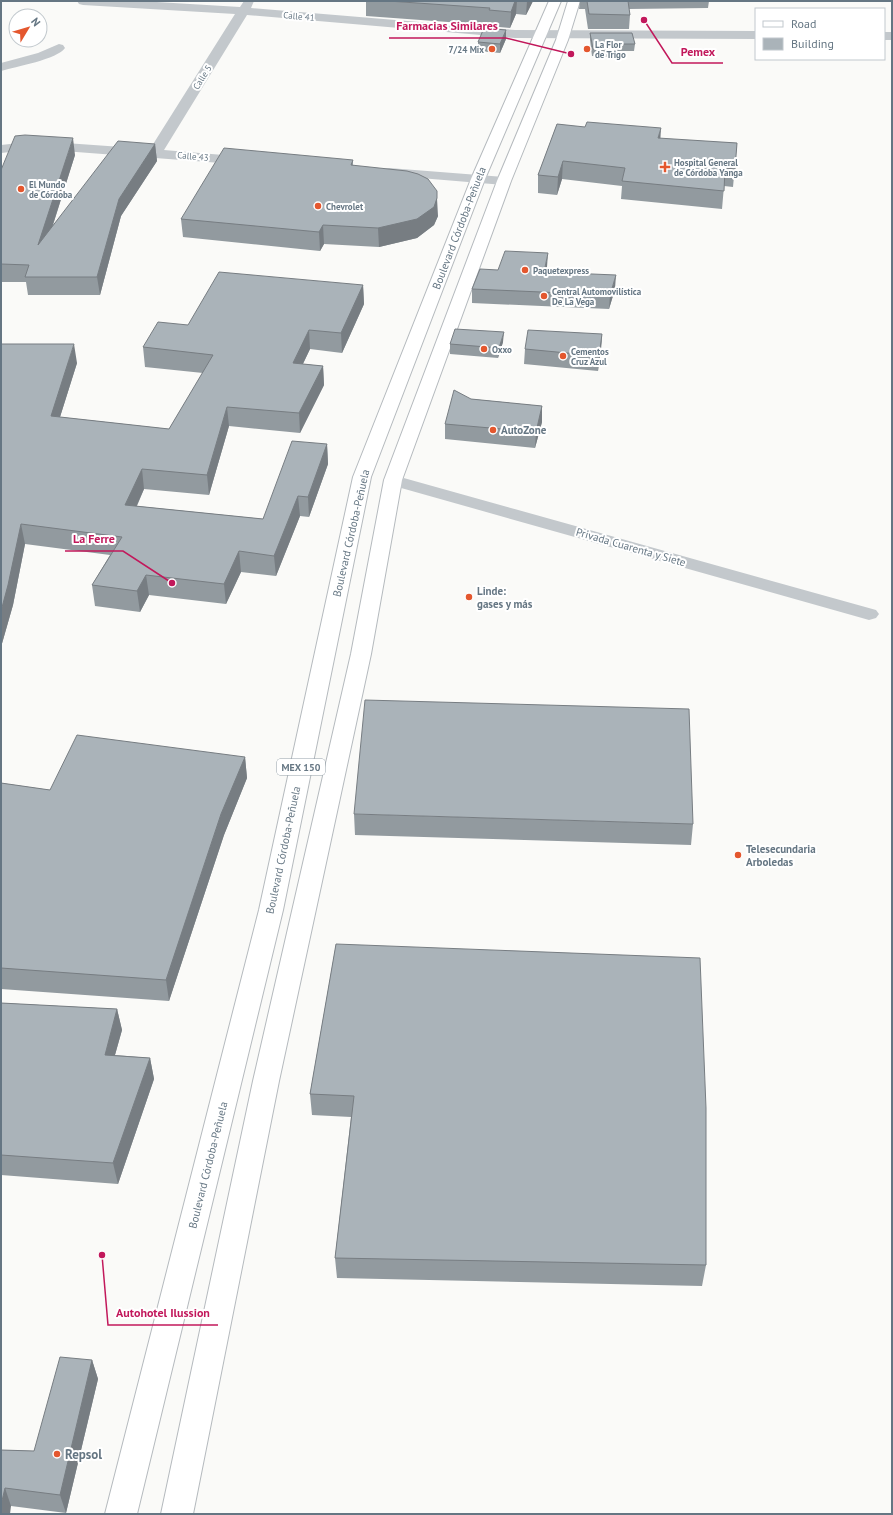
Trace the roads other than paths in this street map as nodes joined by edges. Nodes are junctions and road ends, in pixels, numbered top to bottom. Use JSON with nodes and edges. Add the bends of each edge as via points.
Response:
{"nodes":[{"id":1,"x":83,"y":1,"type":"edge"},
{"id":2,"x":555,"y":1,"type":"edge"},
{"id":3,"x":574,"y":1,"type":"edge"},
{"id":4,"x":246,"y":6,"type":"edge"},
{"id":5,"x":755,"y":35,"type":"edge"},
{"id":6,"x":539,"y":37,"type":"junction"},
{"id":7,"x":563,"y":37,"type":"junction"},
{"id":8,"x":699,"y":38,"type":"junction"},
{"id":9,"x":755,"y":42,"type":"edge"},
{"id":10,"x":59,"y":48,"type":"dead end"},
{"id":11,"x":1,"y":67,"type":"edge"},
{"id":12,"x":2,"y":150,"type":"edge"},
{"id":13,"x":154,"y":154,"type":"junction"},
{"id":14,"x":257,"y":162,"type":"edge"},
{"id":15,"x":376,"y":171,"type":"edge"},
{"id":16,"x":478,"y":179,"type":"junction"},
{"id":17,"x":504,"y":181,"type":"junction"},
{"id":18,"x":362,"y":477,"type":"junction"},
{"id":19,"x":393,"y":480,"type":"junction"},
{"id":20,"x":869,"y":614,"type":"dead end"},
{"id":21,"x":121,"y":1514,"type":"edge"},
{"id":22,"x":177,"y":1514,"type":"edge"}],
"edges":[{"from":1,"to":4,"type":"street","name":"Calle 41"},
{"from":2,"to":6,"type":"main road","name":"Boulevard Córdoba-Peñuela","number":"MEX 150"},
{"from":3,"to":7,"type":"main road","number":"MEX 150"},
{"from":4,"to":6,"type":"street","name":"Calle 41"},
{"from":4,"to":13,"type":"street","name":"Calle 5"},
{"from":5,"to":8,"type":"street","name":"Calle 41"},
{"from":6,"to":7,"type":"street","name":"Calle 41"},
{"from":6,"to":16,"type":"main road","name":"Boulevard Córdoba-Peñuela","number":"MEX 150"},
{"from":7,"to":8,"type":"street","name":"Calle 41"},
{"from":7,"to":17,"type":"main road","number":"MEX 150"},
{"from":8,"to":9,"type":"street","name":"Calle 41"},
{"from":10,"to":11,"type":"street","via":[[42,56]]},
{"from":12,"to":13,"type":"street","name":"Calle 43","via":[[37,145]]},
{"from":13,"to":14,"type":"street","name":"Calle 43"},
{"from":15,"to":16,"type":"street"},
{"from":16,"to":17,"type":"street"},
{"from":16,"to":18,"type":"main road","name":"Boulevard Córdoba-Peñuela","number":"MEX 150"},
{"from":17,"to":19,"type":"main road","number":"MEX 150"},
{"from":18,"to":19,"type":"main road"},
{"from":18,"to":21,"type":"main road","name":"Boulevard Córdoba-Peñuela","number":"MEX 150","via":[[271,910]]},
{"from":19,"to":20,"type":"street","name":"Privada Cuarenta y Siete"},
{"from":19,"to":22,"type":"main road","number":"MEX 150","via":[[361,654],[266,1081]]}]}
